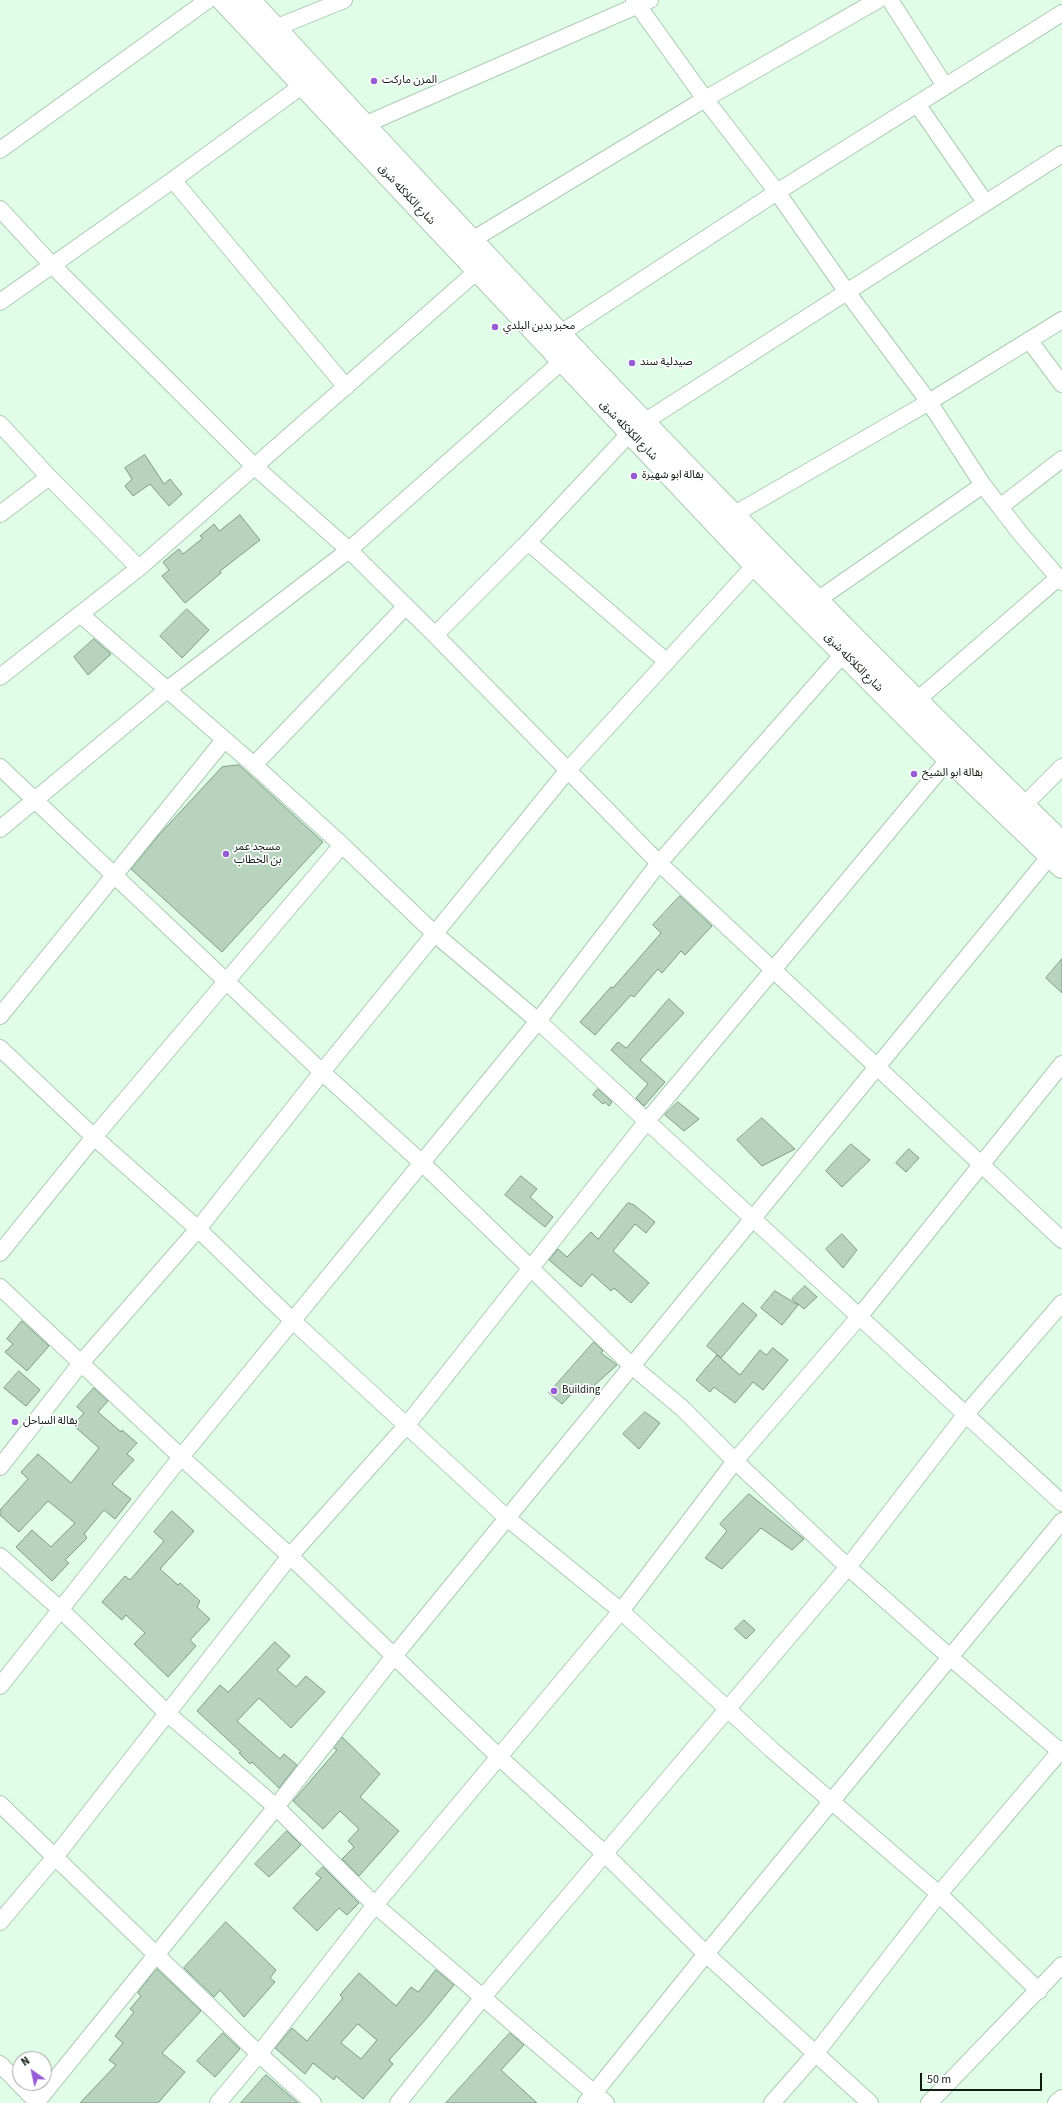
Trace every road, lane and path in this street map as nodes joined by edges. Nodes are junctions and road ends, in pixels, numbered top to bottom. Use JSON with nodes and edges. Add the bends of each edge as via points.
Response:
{"nodes":[{"id":1,"x":208,"y":0,"type":"edge"},
{"id":2,"x":223,"y":0,"type":"edge"},
{"id":3,"x":249,"y":0,"type":"edge"},
{"id":4,"x":344,"y":0,"type":"edge"},
{"id":5,"x":878,"y":0,"type":"edge"},
{"id":6,"x":890,"y":0,"type":"edge"},
{"id":7,"x":640,"y":2,"type":"edge"},
{"id":8,"x":1062,"y":12,"type":"edge"},
{"id":9,"x":275,"y":28,"type":"junction"},
{"id":10,"x":303,"y":85,"type":"junction"},
{"id":11,"x":945,"y":86,"type":"junction"},
{"id":12,"x":705,"y":99,"type":"junction"},
{"id":13,"x":917,"y":104,"type":"junction"},
{"id":14,"x":364,"y":125,"type":"junction"},
{"id":15,"x":0,"y":150,"type":"edge"},
{"id":16,"x":1062,"y":154,"type":"edge"},
{"id":17,"x":173,"y":180,"type":"junction"},
{"id":18,"x":777,"y":192,"type":"junction"},
{"id":19,"x":985,"y":202,"type":"junction"},
{"id":20,"x":0,"y":209,"type":"edge"},
{"id":21,"x":472,"y":240,"type":"junction"},
{"id":22,"x":52,"y":265,"type":"junction"},
{"id":23,"x":476,"y":272,"type":"junction"},
{"id":24,"x":847,"y":292,"type":"junction"},
{"id":25,"x":0,"y":302,"type":"edge"},
{"id":26,"x":1062,"y":320,"type":"edge"},
{"id":27,"x":561,"y":333,"type":"junction"},
{"id":28,"x":1029,"y":340,"type":"junction"},
{"id":29,"x":562,"y":362,"type":"junction"},
{"id":30,"x":1062,"y":384,"type":"edge"},
{"id":31,"x":346,"y":387,"type":"junction"},
{"id":32,"x":928,"y":402,"type":"junction"},
{"id":33,"x":0,"y":424,"type":"edge"},
{"id":34,"x":637,"y":427,"type":"junction"},
{"id":35,"x":1062,"y":459,"type":"edge"},
{"id":36,"x":255,"y":467,"type":"junction"},
{"id":37,"x":48,"y":477,"type":"junction"},
{"id":38,"x":983,"y":485,"type":"junction"},
{"id":39,"x":1000,"y":507,"type":"junction"},
{"id":40,"x":0,"y":514,"type":"edge"},
{"id":41,"x":733,"y":516,"type":"junction"},
{"id":42,"x":528,"y":542,"type":"junction"},
{"id":43,"x":349,"y":550,"type":"junction"},
{"id":44,"x":755,"y":566,"type":"junction"},
{"id":45,"x":139,"y":568,"type":"junction"},
{"id":46,"x":1060,"y":580,"type":"edge"},
{"id":47,"x":816,"y":601,"type":"junction"},
{"id":48,"x":406,"y":606,"type":"junction"},
{"id":49,"x":80,"y":614,"type":"junction"},
{"id":50,"x":435,"y":635,"type":"junction"},
{"id":51,"x":844,"y":653,"type":"junction"},
{"id":52,"x":667,"y":662,"type":"junction"},
{"id":53,"x":0,"y":677,"type":"edge"},
{"id":54,"x":168,"y":689,"type":"junction"},
{"id":55,"x":916,"y":701,"type":"junction"},
{"id":56,"x":224,"y":740,"type":"junction"},
{"id":57,"x":949,"y":759,"type":"junction"},
{"id":58,"x":254,"y":765,"type":"junction"},
{"id":59,"x":0,"y":767,"type":"edge"},
{"id":60,"x":1062,"y":767,"type":"edge"},
{"id":61,"x":568,"y":770,"type":"junction"},
{"id":62,"x":36,"y":800,"type":"junction"},
{"id":63,"x":1023,"y":806,"type":"junction"},
{"id":64,"x":0,"y":829,"type":"edge"},
{"id":65,"x":342,"y":845,"type":"junction"},
{"id":66,"x":1058,"y":855,"type":"edge"},
{"id":67,"x":659,"y":863,"type":"junction"},
{"id":68,"x":115,"y":876,"type":"junction"},
{"id":69,"x":435,"y":934,"type":"junction"},
{"id":70,"x":773,"y":970,"type":"junction"},
{"id":71,"x":226,"y":980,"type":"junction"},
{"id":72,"x":0,"y":1016,"type":"edge"},
{"id":73,"x":538,"y":1021,"type":"junction"},
{"id":74,"x":0,"y":1048,"type":"edge"},
{"id":75,"x":1062,"y":1064,"type":"edge"},
{"id":76,"x":877,"y":1066,"type":"junction"},
{"id":77,"x":322,"y":1072,"type":"junction"},
{"id":78,"x":648,"y":1121,"type":"junction"},
{"id":79,"x":94,"y":1137,"type":"junction"},
{"id":80,"x":421,"y":1162,"type":"junction"},
{"id":81,"x":980,"y":1164,"type":"junction"},
{"id":82,"x":754,"y":1219,"type":"junction"},
{"id":83,"x":198,"y":1229,"type":"junction"},
{"id":84,"x":1062,"y":1240,"type":"edge"},
{"id":85,"x":0,"y":1252,"type":"edge"},
{"id":86,"x":531,"y":1268,"type":"junction"},
{"id":87,"x":0,"y":1287,"type":"edge"},
{"id":88,"x":1062,"y":1303,"type":"edge"},
{"id":89,"x":859,"y":1317,"type":"junction"},
{"id":90,"x":294,"y":1322,"type":"junction"},
{"id":91,"x":81,"y":1364,"type":"junction"},
{"id":92,"x":633,"y":1367,"type":"junction"},
{"id":93,"x":966,"y":1414,"type":"junction"},
{"id":94,"x":406,"y":1426,"type":"junction"},
{"id":95,"x":181,"y":1457,"type":"junction"},
{"id":96,"x":735,"y":1461,"type":"junction"},
{"id":97,"x":0,"y":1467,"type":"edge"},
{"id":98,"x":1062,"y":1503,"type":"edge"},
{"id":99,"x":507,"y":1518,"type":"junction"},
{"id":100,"x":1062,"y":1521,"type":"edge"},
{"id":101,"x":0,"y":1556,"type":"edge"},
{"id":102,"x":290,"y":1556,"type":"junction"},
{"id":103,"x":848,"y":1567,"type":"junction"},
{"id":104,"x":60,"y":1609,"type":"junction"},
{"id":105,"x":621,"y":1611,"type":"junction"},
{"id":106,"x":394,"y":1656,"type":"junction"},
{"id":107,"x":951,"y":1658,"type":"junction"},
{"id":108,"x":0,"y":1686,"type":"edge"},
{"id":109,"x":726,"y":1709,"type":"junction"},
{"id":110,"x":168,"y":1714,"type":"junction"},
{"id":111,"x":1061,"y":1751,"type":"edge"},
{"id":112,"x":498,"y":1756,"type":"junction"},
{"id":113,"x":831,"y":1801,"type":"junction"},
{"id":114,"x":0,"y":1804,"type":"edge"},
{"id":115,"x":276,"y":1807,"type":"junction"},
{"id":116,"x":605,"y":1854,"type":"junction"},
{"id":117,"x":55,"y":1857,"type":"junction"},
{"id":118,"x":939,"y":1894,"type":"junction"},
{"id":119,"x":375,"y":1905,"type":"junction"},
{"id":120,"x":0,"y":1922,"type":"edge"},
{"id":121,"x":157,"y":1953,"type":"junction"},
{"id":122,"x":706,"y":1954,"type":"junction"},
{"id":123,"x":1062,"y":1965,"type":"edge"},
{"id":124,"x":1039,"y":1990,"type":"junction"},
{"id":125,"x":483,"y":1997,"type":"junction"},
{"id":126,"x":816,"y":2053,"type":"junction"},
{"id":127,"x":259,"y":2054,"type":"junction"},
{"id":128,"x":0,"y":2064,"type":"edge"},
{"id":129,"x":1062,"y":2098,"type":"edge"},
{"id":130,"x":595,"y":2099,"type":"edge"},
{"id":131,"x":37,"y":2103,"type":"edge"},
{"id":132,"x":218,"y":2103,"type":"edge"},
{"id":133,"x":313,"y":2103,"type":"edge"},
{"id":134,"x":398,"y":2103,"type":"edge"},
{"id":135,"x":772,"y":2103,"type":"edge"},
{"id":136,"x":870,"y":2103,"type":"edge"},
{"id":137,"x":929,"y":2103,"type":"edge"},
{"id":138,"x":1056,"y":2103,"type":"edge"}],
"edges":[{"from":1,"to":15,"type":"street"},
{"from":2,"to":10,"type":"street","name":"شارع الكلاكله شرق"},
{"from":3,"to":9,"type":"street","name":"شارع الكلاكله شرق"},
{"from":4,"to":9,"type":"street"},
{"from":5,"to":12,"type":"street"},
{"from":6,"to":11,"type":"street"},
{"from":7,"to":12,"type":"street"},
{"from":7,"to":14,"type":"street"},
{"from":8,"to":11,"type":"street"},
{"from":9,"to":14,"type":"street","name":"شارع الكلاكله شرق"},
{"from":10,"to":17,"type":"street"},
{"from":10,"to":23,"type":"street","name":"شارع الكلاكله شرق"},
{"from":11,"to":13,"type":"street"},
{"from":12,"to":18,"type":"street"},
{"from":12,"to":21,"type":"street"},
{"from":13,"to":18,"type":"street"},
{"from":13,"to":19,"type":"street"},
{"from":14,"to":21,"type":"street","name":"شارع الكلاكله شرق"},
{"from":16,"to":19,"type":"street"},
{"from":17,"to":22,"type":"street"},
{"from":17,"to":31,"type":"street"},
{"from":18,"to":24,"type":"street"},
{"from":18,"to":27,"type":"street"},
{"from":19,"to":24,"type":"street"},
{"from":20,"to":22,"type":"street"},
{"from":21,"to":27,"type":"street","name":"شارع الكلاكله شرق"},
{"from":22,"to":25,"type":"street"},
{"from":22,"to":36,"type":"street"},
{"from":23,"to":29,"type":"street","name":"شارع الكلاكله شرق"},
{"from":23,"to":31,"type":"street"},
{"from":24,"to":32,"type":"street"},
{"from":24,"to":34,"type":"street"},
{"from":26,"to":28,"type":"street"},
{"from":27,"to":34,"type":"street","name":"شارع الكلاكله شرق"},
{"from":28,"to":30,"type":"street"},
{"from":28,"to":32,"type":"street"},
{"from":29,"to":34,"type":"street","name":"شارع الكلاكله شرق"},
{"from":29,"to":43,"type":"street"},
{"from":31,"to":36,"type":"street"},
{"from":32,"to":38,"type":"street"},
{"from":32,"to":41,"type":"street"},
{"from":33,"to":37,"type":"street"},
{"from":34,"to":41,"type":"street","name":"شارع الكلاكله شرق"},
{"from":34,"to":42,"type":"street"},
{"from":34,"to":44,"type":"street","name":"شارع الكلاكله شرق"},
{"from":35,"to":39,"type":"street"},
{"from":36,"to":43,"type":"street"},
{"from":36,"to":45,"type":"street"},
{"from":37,"to":40,"type":"street"},
{"from":37,"to":45,"type":"street"},
{"from":38,"to":39,"type":"street"},
{"from":38,"to":47,"type":"street"},
{"from":39,"to":46,"type":"street"},
{"from":41,"to":47,"type":"street","name":"شارع الكلاكله شرق"},
{"from":42,"to":50,"type":"street"},
{"from":42,"to":52,"type":"street"},
{"from":43,"to":48,"type":"street"},
{"from":43,"to":54,"type":"street"},
{"from":44,"to":51,"type":"street","name":"شارع الكلاكله شرق"},
{"from":44,"to":52,"type":"street"},
{"from":45,"to":49,"type":"street"},
{"from":46,"to":55,"type":"street"},
{"from":47,"to":55,"type":"street","name":"شارع الكلاكله شرق"},
{"from":48,"to":50,"type":"street"},
{"from":48,"to":58,"type":"street"},
{"from":49,"to":53,"type":"street"},
{"from":49,"to":54,"type":"street"},
{"from":50,"to":61,"type":"street"},
{"from":51,"to":57,"type":"street","name":"شارع الكلاكله شرق"},
{"from":51,"to":67,"type":"street"},
{"from":52,"to":61,"type":"street"},
{"from":54,"to":56,"type":"street"},
{"from":54,"to":62,"type":"street"},
{"from":55,"to":63,"type":"street","name":"شارع الكلاكله شرق"},
{"from":56,"to":58,"type":"street"},
{"from":56,"to":68,"type":"street"},
{"from":57,"to":66,"type":"street","name":"شارع الكلاكله شرق"},
{"from":57,"to":70,"type":"street"},
{"from":58,"to":65,"type":"street"},
{"from":59,"to":62,"type":"street"},
{"from":60,"to":63,"type":"street"},
{"from":61,"to":67,"type":"street"},
{"from":61,"to":69,"type":"street"},
{"from":62,"to":64,"type":"street"},
{"from":62,"to":68,"type":"street"},
{"from":63,"to":66,"type":"street","name":"شارع الكلاكله شرق"},
{"from":65,"to":69,"type":"street"},
{"from":65,"to":71,"type":"street"},
{"from":66,"to":76,"type":"street"},
{"from":67,"to":70,"type":"street"},
{"from":67,"to":73,"type":"street"},
{"from":68,"to":71,"type":"street"},
{"from":68,"to":72,"type":"street"},
{"from":69,"to":73,"type":"street"},
{"from":69,"to":77,"type":"street"},
{"from":70,"to":76,"type":"street"},
{"from":70,"to":78,"type":"street"},
{"from":71,"to":77,"type":"street"},
{"from":71,"to":79,"type":"street"},
{"from":73,"to":78,"type":"street"},
{"from":73,"to":80,"type":"street"},
{"from":74,"to":79,"type":"street"},
{"from":75,"to":81,"type":"street"},
{"from":76,"to":81,"type":"street"},
{"from":76,"to":82,"type":"street"},
{"from":77,"to":80,"type":"street"},
{"from":77,"to":83,"type":"street"},
{"from":78,"to":82,"type":"street"},
{"from":78,"to":86,"type":"street"},
{"from":79,"to":83,"type":"street"},
{"from":79,"to":85,"type":"street"},
{"from":80,"to":86,"type":"street"},
{"from":80,"to":90,"type":"street"},
{"from":81,"to":84,"type":"street"},
{"from":81,"to":89,"type":"street"},
{"from":82,"to":89,"type":"street"},
{"from":82,"to":92,"type":"street"},
{"from":83,"to":90,"type":"street"},
{"from":83,"to":91,"type":"street"},
{"from":86,"to":92,"type":"street"},
{"from":86,"to":94,"type":"street"},
{"from":87,"to":91,"type":"street"},
{"from":88,"to":93,"type":"street"},
{"from":89,"to":93,"type":"street"},
{"from":89,"to":96,"type":"street"},
{"from":90,"to":94,"type":"street"},
{"from":90,"to":95,"type":"street"},
{"from":91,"to":95,"type":"street"},
{"from":91,"to":97,"type":"street"},
{"from":92,"to":96,"type":"street","via":[[682,1408]]},
{"from":92,"to":99,"type":"street"},
{"from":93,"to":98,"type":"street"},
{"from":93,"to":103,"type":"street"},
{"from":94,"to":99,"type":"street"},
{"from":94,"to":102,"type":"street"},
{"from":95,"to":102,"type":"street"},
{"from":95,"to":104,"type":"street"},
{"from":96,"to":103,"type":"street"},
{"from":96,"to":105,"type":"street"},
{"from":99,"to":105,"type":"street"},
{"from":99,"to":106,"type":"street"},
{"from":100,"to":107,"type":"street"},
{"from":101,"to":104,"type":"street"},
{"from":102,"to":106,"type":"street"},
{"from":102,"to":110,"type":"street"},
{"from":103,"to":107,"type":"street"},
{"from":103,"to":109,"type":"street"},
{"from":104,"to":108,"type":"street"},
{"from":104,"to":110,"type":"street"},
{"from":105,"to":109,"type":"street"},
{"from":105,"to":112,"type":"street"},
{"from":106,"to":112,"type":"street"},
{"from":106,"to":115,"type":"street"},
{"from":107,"to":111,"type":"street"},
{"from":107,"to":113,"type":"street"},
{"from":109,"to":113,"type":"street"},
{"from":109,"to":116,"type":"street"},
{"from":110,"to":115,"type":"street"},
{"from":110,"to":117,"type":"street"},
{"from":111,"to":118,"type":"street"},
{"from":112,"to":116,"type":"street"},
{"from":112,"to":119,"type":"street"},
{"from":113,"to":118,"type":"street"},
{"from":113,"to":122,"type":"street"},
{"from":114,"to":117,"type":"street"},
{"from":115,"to":119,"type":"street"},
{"from":115,"to":121,"type":"street"},
{"from":116,"to":122,"type":"street"},
{"from":116,"to":125,"type":"street"},
{"from":117,"to":120,"type":"street"},
{"from":117,"to":121,"type":"street"},
{"from":118,"to":124,"type":"street"},
{"from":118,"to":126,"type":"street"},
{"from":119,"to":125,"type":"street"},
{"from":119,"to":127,"type":"street"},
{"from":121,"to":127,"type":"street"},
{"from":121,"to":131,"type":"street"},
{"from":122,"to":126,"type":"street"},
{"from":122,"to":130,"type":"street"},
{"from":123,"to":124,"type":"street"},
{"from":124,"to":137,"type":"street"},
{"from":125,"to":130,"type":"street"},
{"from":125,"to":134,"type":"street"},
{"from":126,"to":135,"type":"street"},
{"from":126,"to":136,"type":"street"},
{"from":127,"to":132,"type":"street"},
{"from":127,"to":133,"type":"street"},
{"from":128,"to":131,"type":"street"},
{"from":129,"to":138,"type":"street"}]}
